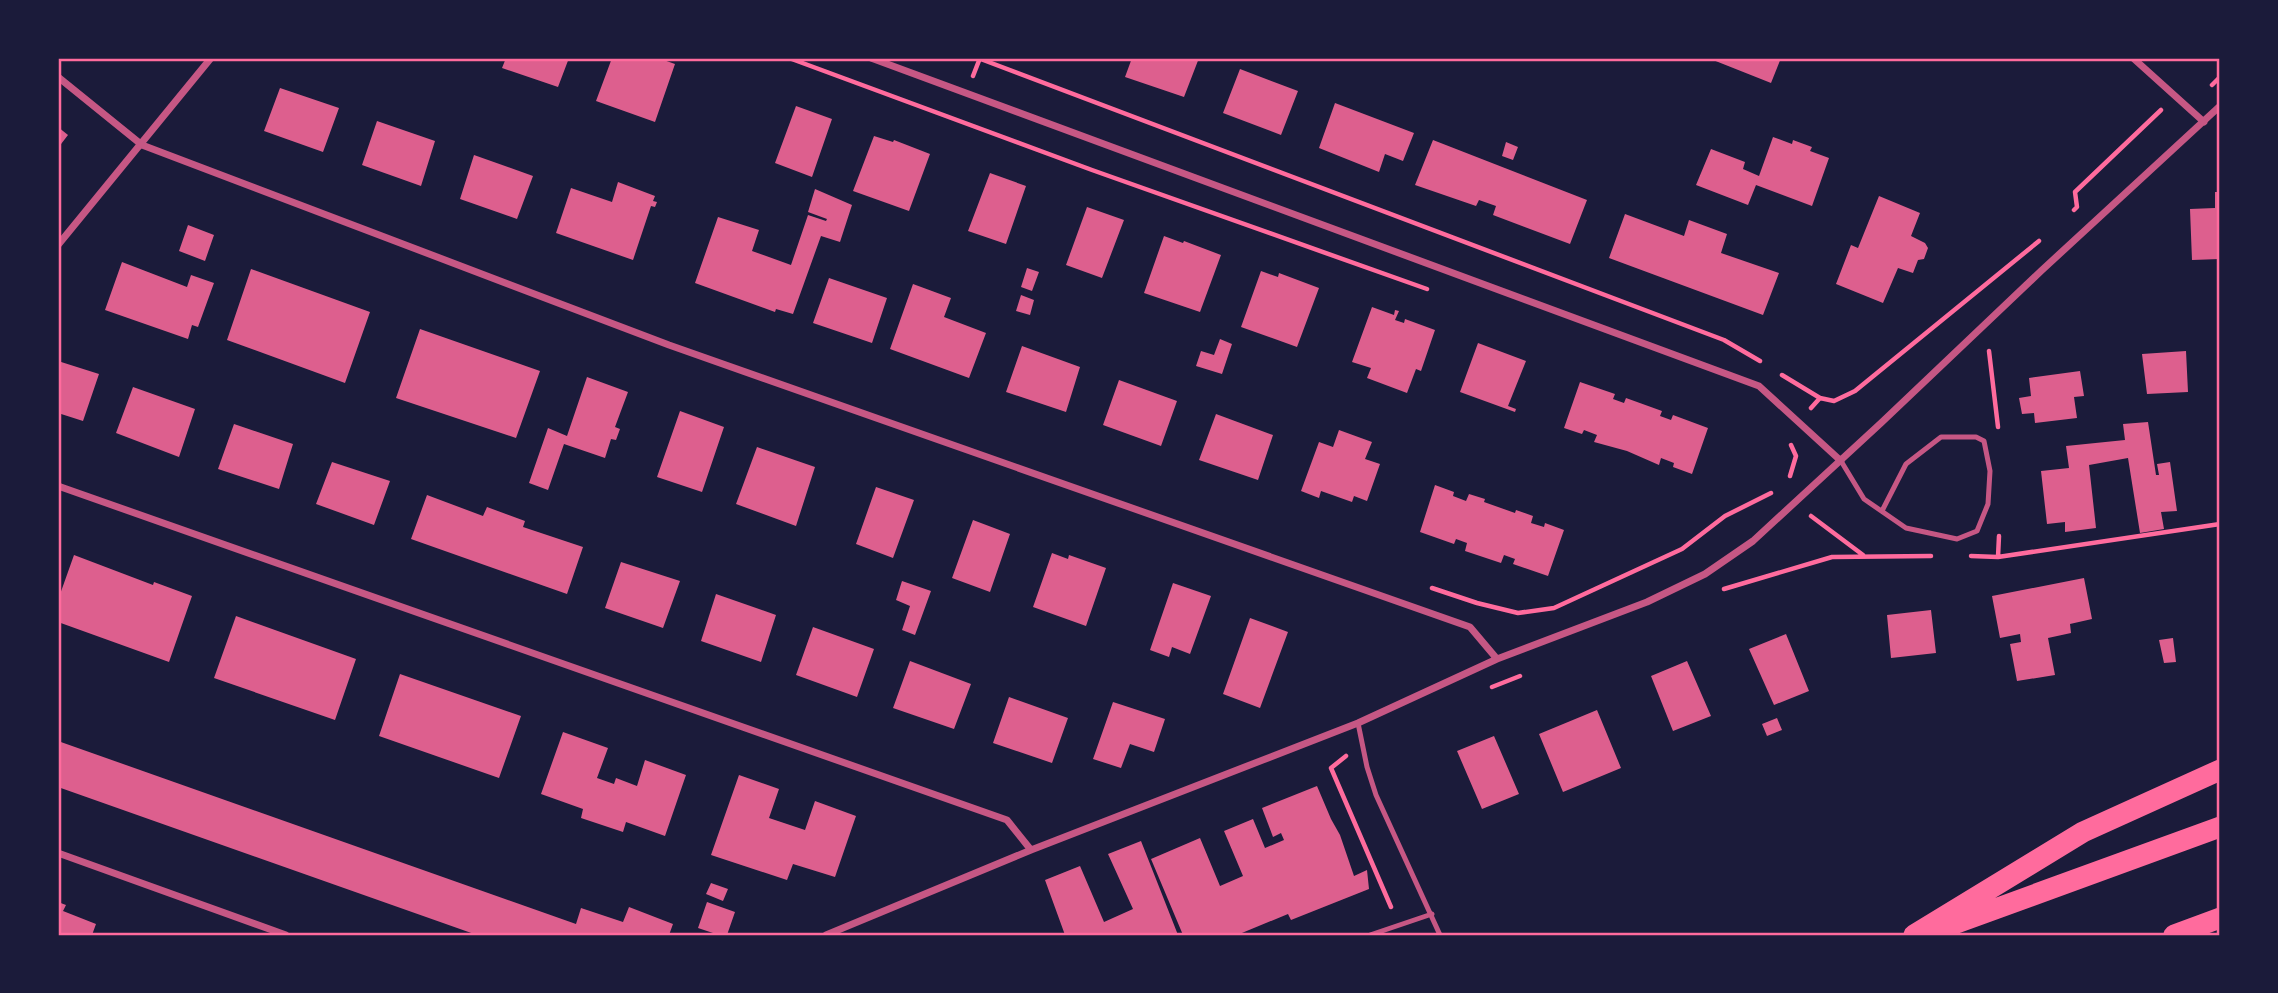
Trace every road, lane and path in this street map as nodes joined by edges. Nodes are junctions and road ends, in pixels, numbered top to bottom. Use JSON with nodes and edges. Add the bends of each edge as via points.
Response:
{"nodes":[{"id":1,"x":211,"y":58,"type":"edge"},
{"id":2,"x":789,"y":58,"type":"edge"},
{"id":3,"x":871,"y":58,"type":"edge"},
{"id":4,"x":978,"y":58,"type":"edge"},
{"id":5,"x":2133,"y":58,"type":"edge"},
{"id":6,"x":58,"y":77,"type":"edge"},
{"id":7,"x":2176,"y":96,"type":"junction"},
{"id":8,"x":2220,"y":106,"type":"edge"},
{"id":9,"x":2204,"y":122,"type":"junction"},
{"id":10,"x":142,"y":145,"type":"junction"},
{"id":11,"x":2070,"y":214,"type":"dead end"},
{"id":12,"x":2044,"y":236,"type":"dead end"},
{"id":13,"x":58,"y":245,"type":"edge"},
{"id":14,"x":1430,"y":290,"type":"dead end"},
{"id":15,"x":1767,"y":366,"type":"dead end"},
{"id":16,"x":1777,"y":372,"type":"dead end"},
{"id":17,"x":1820,"y":398,"type":"junction"},
{"id":18,"x":1798,"y":422,"type":"junction"},
{"id":19,"x":1841,"y":461,"type":"junction"},
{"id":20,"x":58,"y":486,"type":"edge"},
{"id":21,"x":1782,"y":487,"type":"junction"},
{"id":22,"x":1796,"y":501,"type":"junction"},
{"id":23,"x":1882,"y":511,"type":"junction"},
{"id":24,"x":2220,"y":524,"type":"edge"},
{"id":25,"x":1864,"y":555,"type":"junction"},
{"id":26,"x":1944,"y":556,"type":"dead end"},
{"id":27,"x":1958,"y":556,"type":"dead end"},
{"id":28,"x":1428,"y":587,"type":"dead end"},
{"id":29,"x":1720,"y":591,"type":"dead end"},
{"id":30,"x":1497,"y":659,"type":"junction"},
{"id":31,"x":1529,"y":672,"type":"dead end"},
{"id":32,"x":1490,"y":688,"type":"dead end"},
{"id":33,"x":1358,"y":723,"type":"junction"},
{"id":34,"x":1363,"y":742,"type":"junction"},
{"id":35,"x":2220,"y":770,"type":"edge"},
{"id":36,"x":2220,"y":827,"type":"edge"},
{"id":37,"x":1031,"y":850,"type":"junction"},
{"id":38,"x":58,"y":853,"type":"edge"},
{"id":39,"x":1432,"y":914,"type":"junction"},
{"id":40,"x":2220,"y":918,"type":"edge"},
{"id":41,"x":1399,"y":924,"type":"junction"},
{"id":42,"x":286,"y":935,"type":"edge"},
{"id":43,"x":826,"y":935,"type":"edge"},
{"id":44,"x":1370,"y":935,"type":"edge"},
{"id":45,"x":1440,"y":935,"type":"edge"},
{"id":46,"x":1914,"y":935,"type":"edge"},
{"id":47,"x":1924,"y":935,"type":"edge"},
{"id":48,"x":2174,"y":935,"type":"edge"}],
"edges":[{"from":1,"to":10,"type":"street"},
{"from":2,"to":14,"type":"path"},
{"from":3,"to":18,"type":"street","via":[[1747,381],[1759,386]]},
{"from":4,"to":15,"type":"path","via":[[1724,340]]},
{"from":5,"to":7,"type":"street"},
{"from":6,"to":10,"type":"street"},
{"from":7,"to":9,"type":"street"},
{"from":7,"to":11,"type":"path","via":[[2075,192],[2077,207]]},
{"from":8,"to":9,"type":"street"},
{"from":9,"to":19,"type":"street"},
{"from":10,"to":13,"type":"street"},
{"from":10,"to":30,"type":"street","via":[[669,345],[1469,627]]},
{"from":12,"to":17,"type":"path","via":[[1855,391],[1834,401]]},
{"from":16,"to":17,"type":"path"},
{"from":17,"to":18,"type":"path"},
{"from":18,"to":19,"type":"street"},
{"from":18,"to":21,"type":"path","via":[[1786,434],[1796,456]]},
{"from":19,"to":22,"type":"street"},
{"from":19,"to":23,"type":"lane","via":[[1864,499]]},
{"from":20,"to":37,"type":"street","via":[[1007,820]]},
{"from":21,"to":22,"type":"path"},
{"from":21,"to":28,"type":"path","via":[[1725,516],[1682,549],[1554,608],[1518,613]]},
{"from":22,"to":25,"type":"path"},
{"from":22,"to":30,"type":"street","via":[[1753,541],[1704,574],[1647,602]]},
{"from":23,"to":23,"type":"lane","via":[[1906,528],[1958,539],[1977,531],[1988,505],[1990,471],[1984,441],[1941,437],[1906,464]]},
{"from":24,"to":27,"type":"path","via":[[1998,556]]},
{"from":25,"to":26,"type":"path"},
{"from":25,"to":29,"type":"path","via":[[1832,556]]},
{"from":30,"to":33,"type":"street"},
{"from":31,"to":32,"type":"path"},
{"from":33,"to":34,"type":"lane"},
{"from":33,"to":37,"type":"street"},
{"from":34,"to":39,"type":"lane","via":[[1376,794]]},
{"from":34,"to":41,"type":"path","via":[[1331,768]]},
{"from":35,"to":46,"type":"highway","via":[[2083,832]]},
{"from":36,"to":47,"type":"highway"},
{"from":37,"to":43,"type":"street"},
{"from":38,"to":42,"type":"street"},
{"from":39,"to":41,"type":"lane"},
{"from":39,"to":45,"type":"lane"},
{"from":40,"to":48,"type":"highway"},
{"from":41,"to":44,"type":"lane"}]}
